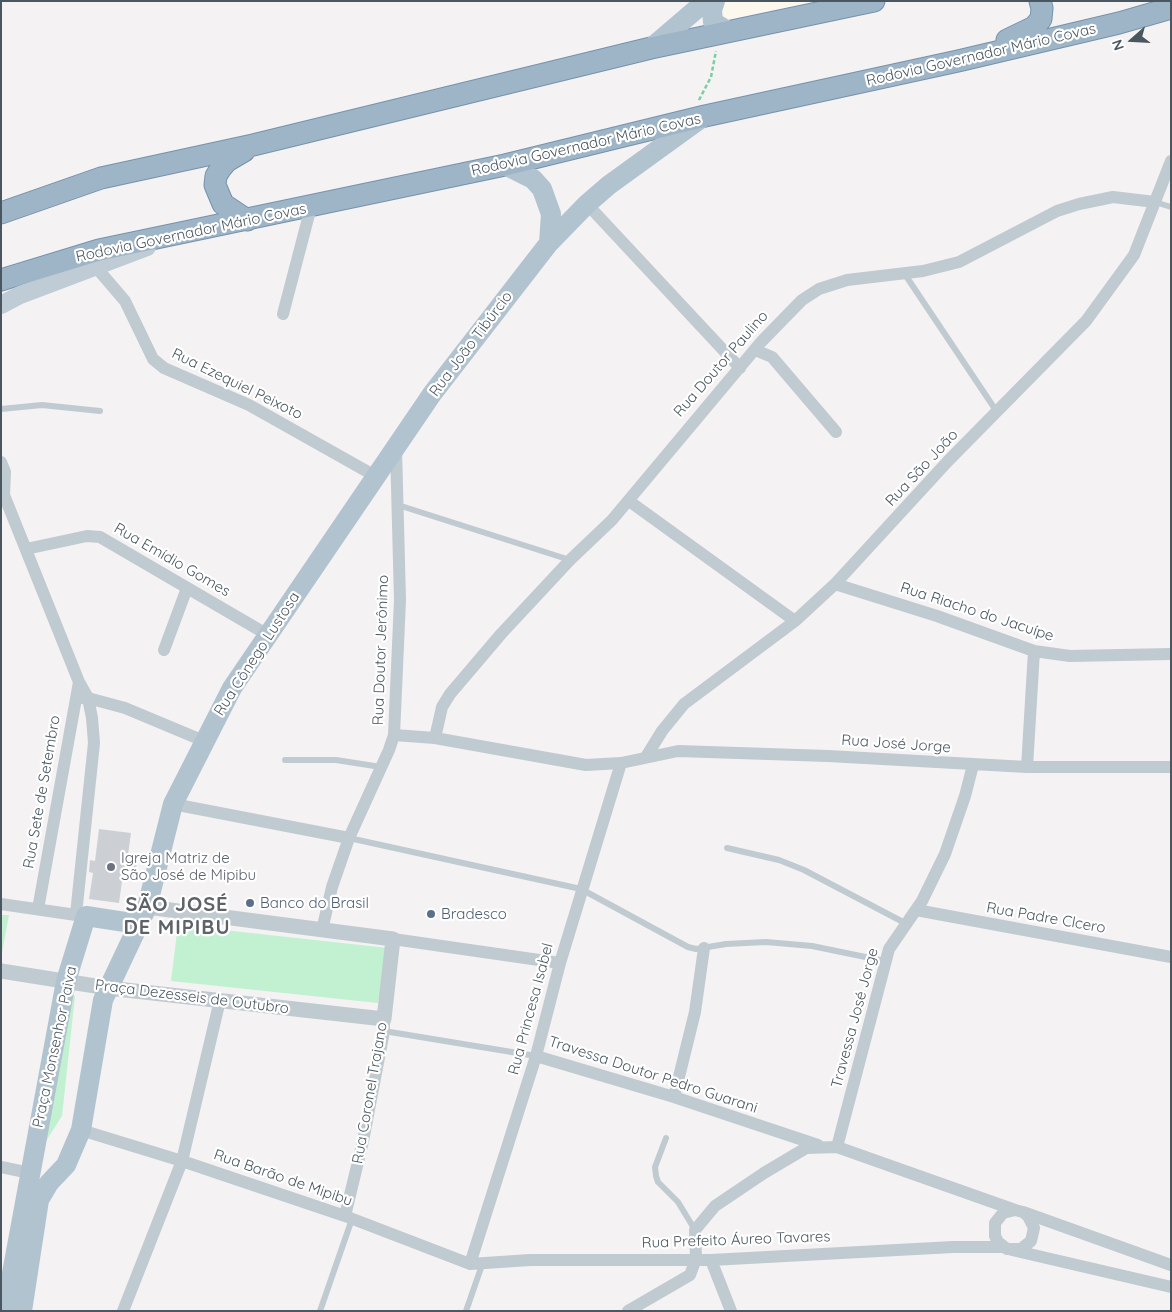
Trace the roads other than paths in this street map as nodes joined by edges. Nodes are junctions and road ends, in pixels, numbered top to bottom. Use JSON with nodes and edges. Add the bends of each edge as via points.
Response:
{"nodes":[{"id":1,"x":706,"y":1,"type":"edge"},
{"id":2,"x":715,"y":1,"type":"edge"},
{"id":3,"x":1040,"y":1,"type":"edge"},
{"id":4,"x":860,"y":2,"type":"edge"},
{"id":5,"x":1171,"y":8,"type":"edge"},
{"id":6,"x":725,"y":32,"type":"junction"},
{"id":7,"x":651,"y":48,"type":"junction"},
{"id":8,"x":958,"y":61,"type":"junction"},
{"id":9,"x":696,"y":118,"type":"junction"},
{"id":10,"x":253,"y":145,"type":"junction"},
{"id":11,"x":1171,"y":161,"type":"edge"},
{"id":12,"x":505,"y":165,"type":"junction"},
{"id":13,"x":1155,"y":202,"type":"junction"},
{"id":14,"x":587,"y":204,"type":"junction"},
{"id":15,"x":311,"y":207,"type":"junction"},
{"id":16,"x":1171,"y":207,"type":"edge"},
{"id":17,"x":1,"y":213,"type":"edge"},
{"id":18,"x":247,"y":220,"type":"junction"},
{"id":19,"x":190,"y":232,"type":"junction"},
{"id":20,"x":549,"y":243,"type":"junction"},
{"id":21,"x":95,"y":266,"type":"junction"},
{"id":22,"x":904,"y":273,"type":"junction"},
{"id":23,"x":1,"y":280,"type":"edge"},
{"id":24,"x":1,"y":305,"type":"edge"},
{"id":25,"x":283,"y":314,"type":"dead end"},
{"id":26,"x":755,"y":350,"type":"junction"},
{"id":27,"x":740,"y":368,"type":"junction"},
{"id":28,"x":1,"y":409,"type":"edge"},
{"id":29,"x":100,"y":411,"type":"dead end"},
{"id":30,"x":998,"y":413,"type":"junction"},
{"id":31,"x":836,"y":432,"type":"dead end"},
{"id":32,"x":396,"y":447,"type":"junction"},
{"id":33,"x":2,"y":469,"type":"edge"},
{"id":34,"x":377,"y":477,"type":"junction"},
{"id":35,"x":3,"y":493,"type":"edge"},
{"id":36,"x":629,"y":501,"type":"junction"},
{"id":37,"x":398,"y":505,"type":"junction"},
{"id":38,"x":26,"y":549,"type":"junction"},
{"id":39,"x":570,"y":560,"type":"junction"},
{"id":40,"x":835,"y":584,"type":"junction"},
{"id":41,"x":188,"y":588,"type":"junction"},
{"id":42,"x":795,"y":620,"type":"junction"},
{"id":43,"x":268,"y":635,"type":"junction"},
{"id":44,"x":164,"y":650,"type":"dead end"},
{"id":45,"x":1034,"y":651,"type":"junction"},
{"id":46,"x":1171,"y":654,"type":"edge"},
{"id":47,"x":81,"y":698,"type":"junction"},
{"id":48,"x":394,"y":735,"type":"junction"},
{"id":49,"x":434,"y":738,"type":"junction"},
{"id":50,"x":204,"y":741,"type":"junction"},
{"id":51,"x":646,"y":757,"type":"junction"},
{"id":52,"x":285,"y":760,"type":"dead end"},
{"id":53,"x":621,"y":763,"type":"junction"},
{"id":54,"x":973,"y":765,"type":"junction"},
{"id":55,"x":381,"y":767,"type":"junction"},
{"id":56,"x":1027,"y":767,"type":"junction"},
{"id":57,"x":1171,"y":767,"type":"edge"},
{"id":58,"x":173,"y":804,"type":"junction"},
{"id":59,"x":349,"y":838,"type":"junction"},
{"id":60,"x":727,"y":848,"type":"dead end"},
{"id":61,"x":581,"y":889,"type":"junction"},
{"id":62,"x":1,"y":904,"type":"edge"},
{"id":63,"x":38,"y":908,"type":"junction"},
{"id":64,"x":916,"y":910,"type":"junction"},
{"id":65,"x":81,"y":915,"type":"junction"},
{"id":66,"x":143,"y":916,"type":"junction"},
{"id":67,"x":905,"y":923,"type":"junction"},
{"id":68,"x":322,"y":930,"type":"junction"},
{"id":69,"x":393,"y":939,"type":"junction"},
{"id":70,"x":704,"y":948,"type":"junction"},
{"id":71,"x":1171,"y":957,"type":"edge"},
{"id":72,"x":885,"y":961,"type":"junction"},
{"id":73,"x":560,"y":964,"type":"junction"},
{"id":74,"x":1,"y":971,"type":"edge"},
{"id":75,"x":66,"y":981,"type":"junction"},
{"id":76,"x":108,"y":988,"type":"junction"},
{"id":77,"x":220,"y":1000,"type":"junction"},
{"id":78,"x":384,"y":1025,"type":"junction"},
{"id":79,"x":536,"y":1056,"type":"junction"},
{"id":80,"x":674,"y":1097,"type":"junction"},
{"id":81,"x":81,"y":1130,"type":"junction"},
{"id":82,"x":666,"y":1138,"type":"dead end"},
{"id":83,"x":820,"y":1146,"type":"junction"},
{"id":84,"x":837,"y":1147,"type":"junction"},
{"id":85,"x":182,"y":1161,"type":"junction"},
{"id":86,"x":1,"y":1167,"type":"edge"},
{"id":87,"x":30,"y":1172,"type":"junction"},
{"id":88,"x":1019,"y":1211,"type":"junction"},
{"id":89,"x":348,"y":1217,"type":"junction"},
{"id":90,"x":695,"y":1230,"type":"junction"},
{"id":91,"x":1005,"y":1248,"type":"junction"},
{"id":92,"x":8,"y":1259,"type":"edge"},
{"id":93,"x":696,"y":1259,"type":"junction"},
{"id":94,"x":711,"y":1260,"type":"junction"},
{"id":95,"x":476,"y":1264,"type":"junction"},
{"id":96,"x":1171,"y":1265,"type":"edge"},
{"id":97,"x":1171,"y":1287,"type":"edge"},
{"id":98,"x":5,"y":1311,"type":"edge"},
{"id":99,"x":22,"y":1311,"type":"edge"},
{"id":100,"x":123,"y":1311,"type":"edge"},
{"id":101,"x":320,"y":1311,"type":"edge"},
{"id":102,"x":466,"y":1311,"type":"edge"},
{"id":103,"x":628,"y":1311,"type":"edge"},
{"id":104,"x":731,"y":1311,"type":"edge"}],
"edges":[{"from":1,"to":7,"type":"main road"},
{"from":2,"to":6,"type":"main road","via":[[712,10],[714,22]]},
{"from":3,"to":8,"type":"highway","via":[[1040,18],[1034,27]]},
{"from":4,"to":6,"type":"highway"},
{"from":5,"to":8,"type":"highway","name":"Rodovia Governador Mário Covas"},
{"from":6,"to":7,"type":"highway"},
{"from":7,"to":10,"type":"highway"},
{"from":8,"to":9,"type":"highway","name":"Rodovia Governador Mário Covas"},
{"from":9,"to":12,"type":"highway","name":"Rodovia Governador Mário Covas"},
{"from":9,"to":14,"type":"main road","name":"Rua João Tibúrcio"},
{"from":10,"to":17,"type":"highway","via":[[102,178]]},
{"from":10,"to":18,"type":"highway","via":[[227,161],[216,176],[215,185],[223,204]]},
{"from":11,"to":13,"type":"street","name":"Rua São João"},
{"from":12,"to":15,"type":"highway","name":"Rodovia Governador Mário Covas"},
{"from":12,"to":20,"type":"main road","via":[[533,179],[542,189],[551,214]]},
{"from":13,"to":16,"type":"lane"},
{"from":13,"to":22,"type":"street","name":"Rua Doutor Paulino","via":[[1113,197],[1079,204],[1057,211],[959,262]]},
{"from":13,"to":30,"type":"street","name":"Rua São João","via":[[1134,255],[1112,288],[1062,349]]},
{"from":14,"to":20,"type":"main road","name":"Rua João Tibúrcio"},
{"from":14,"to":27,"type":"street"},
{"from":15,"to":18,"type":"highway","name":"Rodovia Governador Mário Covas"},
{"from":15,"to":25,"type":"street"},
{"from":18,"to":19,"type":"highway","name":"Rodovia Governador Mário Covas"},
{"from":19,"to":21,"type":"main road"},
{"from":19,"to":23,"type":"highway","name":"Rodovia Governador Mário Covas","via":[[99,250]]},
{"from":20,"to":32,"type":"main road","name":"Rua João Tibúrcio","via":[[432,394]]},
{"from":21,"to":24,"type":"main road"},
{"from":21,"to":34,"type":"street","name":"Rua Ezequiel Peixoto","via":[[125,301],[153,359],[164,368],[249,405]]},
{"from":22,"to":26,"type":"street","name":"Rua Doutor Paulino","via":[[847,280],[819,289],[782,318]]},
{"from":22,"to":30,"type":"lane"},
{"from":26,"to":27,"type":"street","name":"Rua Doutor Paulino"},
{"from":26,"to":31,"type":"street","via":[[772,357]]},
{"from":27,"to":36,"type":"street","name":"Rua Doutor Paulino"},
{"from":28,"to":29,"type":"lane","via":[[42,405]]},
{"from":30,"to":40,"type":"street","name":"Rua São João","via":[[948,461]]},
{"from":32,"to":34,"type":"main road","name":"Rua Cônego Lustosa"},
{"from":32,"to":37,"type":"street","name":"Rua Doutor Jerônimo"},
{"from":33,"to":35,"type":"street"},
{"from":34,"to":43,"type":"main road","name":"Rua Cônego Lustosa"},
{"from":35,"to":38,"type":"street","name":"Rua Sete de Setembro"},
{"from":36,"to":39,"type":"street","name":"Rua Doutor Paulino"},
{"from":36,"to":42,"type":"street"},
{"from":37,"to":39,"type":"lane"},
{"from":37,"to":48,"type":"street","name":"Rua Doutor Jerônimo","via":[[400,618]]},
{"from":38,"to":41,"type":"street","name":"Rua Emídio Gomes","via":[[86,536],[100,537]]},
{"from":38,"to":47,"type":"street","name":"Rua Sete de Setembro","via":[[79,682]]},
{"from":39,"to":49,"type":"street","name":"Rua Doutor Paulino","via":[[450,694],[442,707]]},
{"from":40,"to":42,"type":"street","name":"Rua São João"},
{"from":40,"to":45,"type":"street","name":"Rua Riacho do Jacuípe"},
{"from":41,"to":43,"type":"street","name":"Rua Emídio Gomes"},
{"from":41,"to":44,"type":"street"},
{"from":42,"to":51,"type":"street","name":"Rua São João","via":[[684,704]]},
{"from":43,"to":50,"type":"main road","name":"Rua Cônego Lustosa","via":[[232,688]]},
{"from":45,"to":46,"type":"street","name":"Rua Riacho do Jacuípe","via":[[1070,656]]},
{"from":45,"to":56,"type":"street"},
{"from":47,"to":50,"type":"street","via":[[125,708]]},
{"from":47,"to":63,"type":"street","name":"Rua Sete de Setembro"},
{"from":47,"to":65,"type":"street","via":[[94,743]]},
{"from":48,"to":49,"type":"street","name":"Rua José Jorge"},
{"from":48,"to":55,"type":"street","name":"Rua Doutor Jerônimo"},
{"from":49,"to":53,"type":"street","name":"Rua José Jorge","via":[[586,765]]},
{"from":50,"to":58,"type":"main road","name":"Rua Cônego Lustosa"},
{"from":51,"to":53,"type":"street","name":"Rua José Jorge"},
{"from":51,"to":54,"type":"street","name":"Rua José Jorge","via":[[678,751],[724,752]]},
{"from":52,"to":55,"type":"lane","via":[[336,760]]},
{"from":53,"to":61,"type":"street","name":"Rua Princesa Isabel"},
{"from":54,"to":56,"type":"street","name":"Rua José Jorge"},
{"from":54,"to":64,"type":"street","name":"Travessa José Jorge","via":[[950,842]]},
{"from":55,"to":59,"type":"street","name":"Rua Doutor Jerônimo"},
{"from":56,"to":57,"type":"street","name":"Rua José Jorge"},
{"from":58,"to":59,"type":"street"},
{"from":58,"to":66,"type":"main road","name":"Rua Cônego Lustosa"},
{"from":59,"to":61,"type":"lane"},
{"from":59,"to":68,"type":"street","name":"Rua Doutor Jerônimo","via":[[332,887]]},
{"from":60,"to":67,"type":"lane","via":[[779,860],[804,870]]},
{"from":61,"to":70,"type":"lane","via":[[688,947]]},
{"from":61,"to":73,"type":"street","name":"Rua Princesa Isabel"},
{"from":62,"to":63,"type":"street"},
{"from":63,"to":65,"type":"street"},
{"from":64,"to":67,"type":"street","name":"Travessa José Jorge"},
{"from":64,"to":71,"type":"street","name":"Rua Padre Clcero"},
{"from":65,"to":66,"type":"main road"},
{"from":65,"to":75,"type":"main road","name":"Praça Monsenhor Paiva","via":[[80,942]]},
{"from":66,"to":68,"type":"street"},
{"from":66,"to":76,"type":"main road"},
{"from":67,"to":72,"type":"street","name":"Travessa José Jorge"},
{"from":68,"to":69,"type":"street"},
{"from":69,"to":73,"type":"street"},
{"from":69,"to":78,"type":"street","name":"Rua Coronel Trajano"},
{"from":70,"to":72,"type":"lane","via":[[766,942],[812,946]]},
{"from":70,"to":80,"type":"street","via":[[696,1012]]},
{"from":72,"to":84,"type":"street","name":"Travessa José Jorge"},
{"from":73,"to":79,"type":"street","name":"Rua Princesa Isabel"},
{"from":74,"to":75,"type":"street","name":"Praça Dezesseis de Outubro"},
{"from":75,"to":76,"type":"street","name":"Praça Dezesseis de Outubro"},
{"from":75,"to":87,"type":"main road","name":"Praça Monsenhor Paiva"},
{"from":76,"to":77,"type":"street","name":"Praça Dezesseis de Outubro"},
{"from":76,"to":81,"type":"main road","via":[[97,1027]]},
{"from":77,"to":78,"type":"street","name":"Praça Dezesseis de Outubro"},
{"from":77,"to":85,"type":"street"},
{"from":78,"to":79,"type":"lane","name":"Travessa Doutor Pedro Guarani"},
{"from":78,"to":89,"type":"street","name":"Rua Coronel Trajano"},
{"from":79,"to":80,"type":"street","name":"Travessa Doutor Pedro Guarani"},
{"from":79,"to":95,"type":"street","name":"Rua Princesa Isabel"},
{"from":80,"to":83,"type":"street","name":"Travessa Doutor Pedro Guarani"},
{"from":81,"to":85,"type":"street","name":"Rua Barão de Mipibu"},
{"from":81,"to":99,"type":"main road","via":[[66,1165],[39,1200]]},
{"from":82,"to":90,"type":"lane","via":[[655,1167],[656,1176],[678,1202]]},
{"from":83,"to":84,"type":"street"},
{"from":83,"to":90,"type":"street","via":[[800,1150],[731,1194],[707,1214]]},
{"from":84,"to":88,"type":"street"},
{"from":85,"to":89,"type":"street","name":"Rua Barão de Mipibu"},
{"from":85,"to":100,"type":"street"},
{"from":86,"to":87,"type":"street"},
{"from":87,"to":92,"type":"main road","name":"Praça Monsenhor Paiva"},
{"from":88,"to":91,"type":"street","via":[[1003,1213],[995,1223],[995,1236]]},
{"from":88,"to":91,"type":"street","via":[[1028,1216],[1034,1228],[1031,1241],[1021,1249]]},
{"from":88,"to":96,"type":"street"},
{"from":89,"to":95,"type":"street","name":"Rua Barão de Mipibu"},
{"from":89,"to":101,"type":"lane"},
{"from":90,"to":93,"type":"street"},
{"from":91,"to":94,"type":"street","name":"Rua Prefeito Áureo Tavares"},
{"from":91,"to":97,"type":"street","name":"Rua Prefeito Áureo Tavares"},
{"from":92,"to":98,"type":"main road","name":"Praça Monsenhor Paiva"},
{"from":93,"to":94,"type":"street","name":"Rua Prefeito Áureo Tavares"},
{"from":93,"to":95,"type":"street","name":"Rua Prefeito Áureo Tavares","via":[[530,1260]]},
{"from":93,"to":103,"type":"street","via":[[690,1275]]},
{"from":94,"to":104,"type":"street"},
{"from":95,"to":102,"type":"lane","name":"Rua Princesa Isabel"}]}
